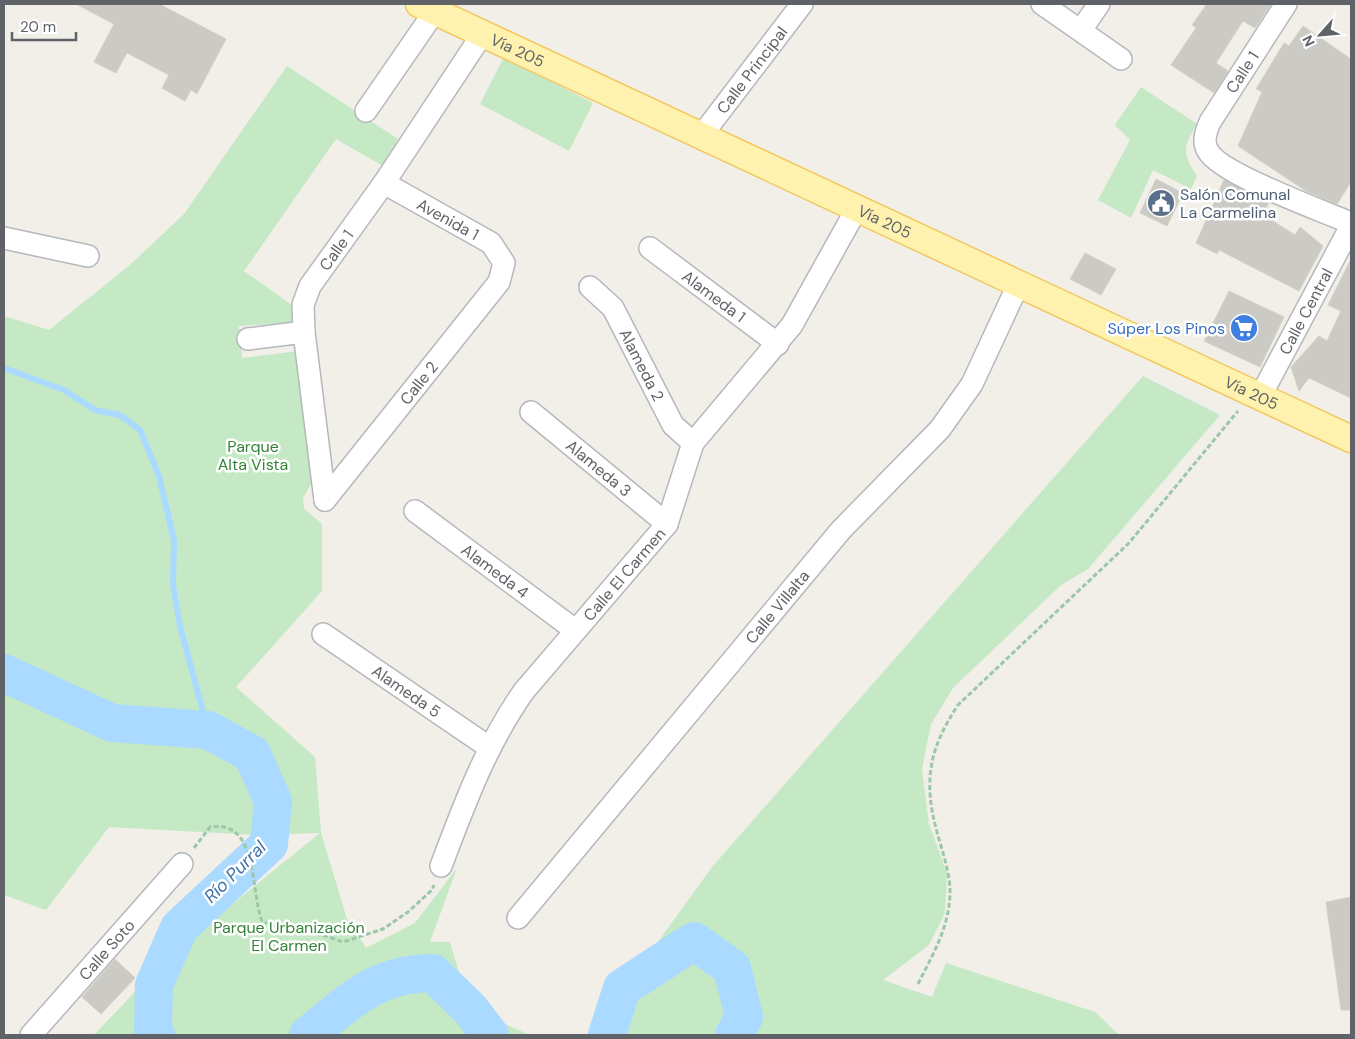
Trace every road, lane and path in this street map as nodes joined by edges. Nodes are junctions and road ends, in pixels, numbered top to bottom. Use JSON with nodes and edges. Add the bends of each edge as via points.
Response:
{"nodes":[{"id":1,"x":802,"y":4,"type":"edge"},
{"id":2,"x":1042,"y":4,"type":"edge"},
{"id":3,"x":1099,"y":4,"type":"edge"},
{"id":4,"x":1286,"y":4,"type":"edge"},
{"id":5,"x":427,"y":7,"type":"edge"},
{"id":6,"x":1081,"y":30,"type":"junction"},
{"id":7,"x":483,"y":33,"type":"junction"},
{"id":8,"x":1121,"y":59,"type":"dead end"},
{"id":9,"x":366,"y":111,"type":"dead end"},
{"id":10,"x":702,"y":135,"type":"junction"},
{"id":11,"x":384,"y":184,"type":"junction"},
{"id":12,"x":856,"y":210,"type":"junction"},
{"id":13,"x":1351,"y":225,"type":"edge"},
{"id":14,"x":4,"y":238,"type":"edge"},
{"id":15,"x":650,"y":248,"type":"dead end"},
{"id":16,"x":88,"y":256,"type":"dead end"},
{"id":17,"x":504,"y":263,"type":"joint"},
{"id":18,"x":1018,"y":284,"type":"junction"},
{"id":19,"x":590,"y":287,"type":"dead end"},
{"id":20,"x":304,"y":332,"type":"junction"},
{"id":21,"x":248,"y":340,"type":"dead end"},
{"id":22,"x":778,"y":344,"type":"junction"},
{"id":23,"x":1255,"y":393,"type":"junction"},
{"id":24,"x":530,"y":412,"type":"dead end"},
{"id":25,"x":1351,"y":439,"type":"edge"},
{"id":26,"x":693,"y":443,"type":"junction"},
{"id":27,"x":325,"y":500,"type":"joint"},
{"id":28,"x":416,"y":511,"type":"dead end"},
{"id":29,"x":666,"y":524,"type":"junction"},
{"id":30,"x":575,"y":630,"type":"junction"},
{"id":31,"x":322,"y":634,"type":"dead end"},
{"id":32,"x":490,"y":748,"type":"junction"},
{"id":33,"x":182,"y":864,"type":"joint"},
{"id":34,"x":441,"y":866,"type":"joint"},
{"id":35,"x":518,"y":918,"type":"dead end"},
{"id":36,"x":918,"y":984,"type":"dead end"},
{"id":37,"x":31,"y":1035,"type":"edge"}],
"edges":[{"from":1,"to":10,"type":"street","name":"Calle Principal"},
{"from":2,"to":6,"type":"street"},
{"from":3,"to":6,"type":"street"},
{"from":4,"to":13,"type":"street","name":"Calle 1","via":[[1210,122],[1205,142],[1214,159],[1234,172]]},
{"from":5,"to":7,"type":"main road","name":"Vía 205"},
{"from":5,"to":9,"type":"street"},
{"from":6,"to":8,"type":"street"},
{"from":7,"to":10,"type":"main road","name":"Vía 205"},
{"from":7,"to":11,"type":"street","name":"Calle 1"},
{"from":10,"to":12,"type":"main road","name":"Vía 205"},
{"from":11,"to":17,"type":"street","name":"Avenida 1","via":[[491,243]]},
{"from":11,"to":20,"type":"street","name":"Calle 1","via":[[310,286],[303,305]]},
{"from":12,"to":18,"type":"main road","name":"Vía 205"},
{"from":12,"to":22,"type":"street","name":"Calle El Carmen","via":[[792,325]]},
{"from":13,"to":23,"type":"street","name":"Calle Central"},
{"from":14,"to":16,"type":"street"},
{"from":15,"to":22,"type":"street","name":"Alameda 1"},
{"from":17,"to":27,"type":"street","name":"Calle 2","via":[[499,282]]},
{"from":18,"to":23,"type":"main road","name":"Vía 205"},
{"from":18,"to":35,"type":"street","name":"Calle Villalta","via":[[972,384],[940,429],[841,530]]},
{"from":19,"to":26,"type":"street","name":"Alameda 2","via":[[613,308],[672,425]]},
{"from":20,"to":21,"type":"street"},
{"from":20,"to":27,"type":"street","name":"Calle 1"},
{"from":22,"to":26,"type":"street","name":"Calle El Carmen"},
{"from":23,"to":25,"type":"main road","name":"Vía 205"},
{"from":23,"to":36,"type":"path","via":[[1130,544],[958,706],[944,726],[931,765],[930,786],[950,890],[946,926]]},
{"from":24,"to":29,"type":"street","name":"Alameda 3"},
{"from":26,"to":29,"type":"street","name":"Calle El Carmen"},
{"from":28,"to":30,"type":"street","name":"Alameda 4"},
{"from":29,"to":30,"type":"street","name":"Calle El Carmen"},
{"from":30,"to":32,"type":"street","name":"Calle El Carmen","via":[[524,691]]},
{"from":31,"to":32,"type":"street","name":"Alameda 5"},
{"from":32,"to":34,"type":"street","name":"Calle El Carmen","via":[[471,786]]},
{"from":33,"to":34,"type":"path","via":[[210,827],[222,825],[234,830],[246,846],[262,921],[343,942],[383,928],[408,912],[432,890]]},
{"from":33,"to":37,"type":"street","name":"Calle Soto"}]}
